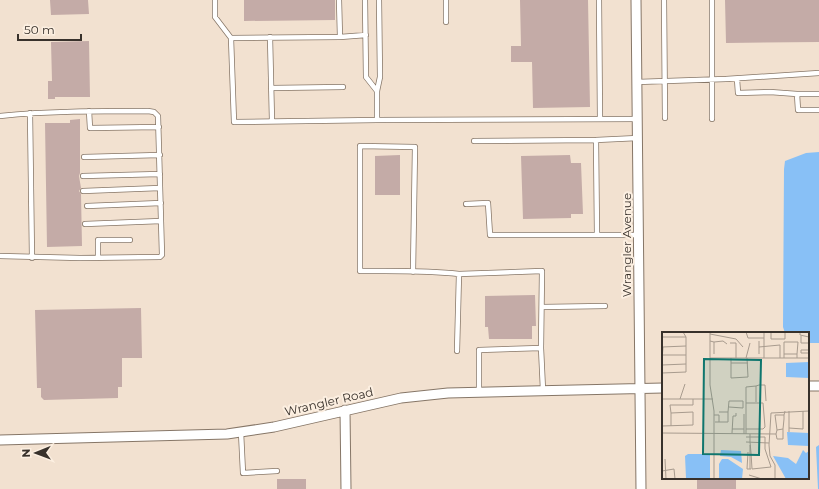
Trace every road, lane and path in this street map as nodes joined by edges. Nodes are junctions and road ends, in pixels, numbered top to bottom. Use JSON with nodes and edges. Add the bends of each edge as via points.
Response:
{"nodes":[{"id":1,"x":214,"y":0,"type":"edge"},
{"id":2,"x":339,"y":0,"type":"edge"},
{"id":3,"x":365,"y":0,"type":"edge"},
{"id":4,"x":379,"y":0,"type":"edge"},
{"id":5,"x":446,"y":0,"type":"edge"},
{"id":6,"x":599,"y":0,"type":"edge"},
{"id":7,"x":636,"y":0,"type":"edge"},
{"id":8,"x":664,"y":0,"type":"edge"},
{"id":9,"x":712,"y":0,"type":"edge"},
{"id":10,"x":446,"y":22,"type":"dead end"},
{"id":11,"x":366,"y":35,"type":"junction"},
{"id":12,"x":270,"y":37,"type":"junction"},
{"id":13,"x":340,"y":37,"type":"junction"},
{"id":14,"x":231,"y":38,"type":"junction"},
{"id":15,"x":819,"y":73,"type":"edge"},
{"id":16,"x":737,"y":79,"type":"junction"},
{"id":17,"x":712,"y":80,"type":"junction"},
{"id":18,"x":665,"y":81,"type":"junction"},
{"id":19,"x":637,"y":82,"type":"junction"},
{"id":20,"x":343,"y":87,"type":"dead end"},
{"id":21,"x":272,"y":88,"type":"junction"},
{"id":22,"x":377,"y":91,"type":"junction"},
{"id":23,"x":797,"y":94,"type":"junction"},
{"id":24,"x":819,"y":94,"type":"edge"},
{"id":25,"x":819,"y":110,"type":"edge"},
{"id":26,"x":89,"y":111,"type":"junction"},
{"id":27,"x":30,"y":113,"type":"junction"},
{"id":28,"x":0,"y":116,"type":"edge"},
{"id":29,"x":665,"y":118,"type":"dead end"},
{"id":30,"x":600,"y":119,"type":"junction"},
{"id":31,"x":638,"y":119,"type":"junction"},
{"id":32,"x":712,"y":119,"type":"dead end"},
{"id":33,"x":377,"y":120,"type":"junction"},
{"id":34,"x":272,"y":121,"type":"junction"},
{"id":35,"x":159,"y":127,"type":"junction"},
{"id":36,"x":638,"y":138,"type":"junction"},
{"id":37,"x":596,"y":140,"type":"junction"},
{"id":38,"x":474,"y":141,"type":"dead end"},
{"id":39,"x":160,"y":155,"type":"junction"},
{"id":40,"x":84,"y":157,"type":"dead end"},
{"id":41,"x":160,"y":174,"type":"junction"},
{"id":42,"x":83,"y":176,"type":"dead end"},
{"id":43,"x":160,"y":188,"type":"junction"},
{"id":44,"x":83,"y":191,"type":"dead end"},
{"id":45,"x":161,"y":203,"type":"junction"},
{"id":46,"x":466,"y":204,"type":"dead end"},
{"id":47,"x":86,"y":206,"type":"dead end"},
{"id":48,"x":161,"y":221,"type":"junction"},
{"id":49,"x":85,"y":224,"type":"dead end"},
{"id":50,"x":639,"y":234,"type":"junction"},
{"id":51,"x":597,"y":235,"type":"junction"},
{"id":52,"x":130,"y":240,"type":"dead end"},
{"id":53,"x":0,"y":256,"type":"edge"},
{"id":54,"x":32,"y":258,"type":"junction"},
{"id":55,"x":98,"y":258,"type":"junction"},
{"id":56,"x":413,"y":272,"type":"junction"},
{"id":57,"x":459,"y":274,"type":"junction"},
{"id":58,"x":605,"y":306,"type":"dead end"},
{"id":59,"x":542,"y":307,"type":"junction"},
{"id":60,"x":541,"y":348,"type":"junction"},
{"id":61,"x":457,"y":351,"type":"dead end"},
{"id":62,"x":640,"y":388,"type":"junction"},
{"id":63,"x":662,"y":388,"type":"edge"},
{"id":64,"x":543,"y":390,"type":"junction"},
{"id":65,"x":479,"y":392,"type":"junction"},
{"id":66,"x":345,"y":410,"type":"junction"},
{"id":67,"x":241,"y":432,"type":"junction"},
{"id":68,"x":0,"y":440,"type":"edge"},
{"id":69,"x":277,"y":471,"type":"dead end"},
{"id":70,"x":346,"y":489,"type":"edge"},
{"id":71,"x":641,"y":489,"type":"edge"}],
"edges":[{"from":1,"to":14,"type":"lane","via":[[215,17]]},
{"from":2,"to":13,"type":"lane"},
{"from":3,"to":11,"type":"lane"},
{"from":4,"to":22,"type":"lane","via":[[380,77]]},
{"from":5,"to":10,"type":"lane"},
{"from":6,"to":30,"type":"lane"},
{"from":7,"to":19,"type":"street","name":"Wrangler Avenue"},
{"from":8,"to":18,"type":"lane"},
{"from":9,"to":17,"type":"lane"},
{"from":11,"to":13,"type":"lane"},
{"from":11,"to":22,"type":"lane","via":[[366,77]]},
{"from":12,"to":13,"type":"lane"},
{"from":12,"to":14,"type":"lane"},
{"from":12,"to":21,"type":"lane"},
{"from":14,"to":34,"type":"lane","via":[[234,122]]},
{"from":15,"to":16,"type":"lane"},
{"from":16,"to":17,"type":"lane"},
{"from":16,"to":23,"type":"lane","via":[[738,93]]},
{"from":17,"to":18,"type":"lane"},
{"from":17,"to":32,"type":"lane"},
{"from":18,"to":19,"type":"lane"},
{"from":18,"to":29,"type":"lane"},
{"from":19,"to":31,"type":"street","name":"Wrangler Avenue"},
{"from":20,"to":21,"type":"lane"},
{"from":21,"to":34,"type":"lane"},
{"from":22,"to":33,"type":"lane"},
{"from":23,"to":24,"type":"lane"},
{"from":23,"to":25,"type":"lane","via":[[798,110]]},
{"from":26,"to":27,"type":"lane"},
{"from":26,"to":35,"type":"lane","via":[[154,112],[158,116]]},
{"from":26,"to":35,"type":"lane","via":[[90,128]]},
{"from":27,"to":28,"type":"lane"},
{"from":27,"to":54,"type":"lane"},
{"from":30,"to":31,"type":"lane"},
{"from":30,"to":33,"type":"lane"},
{"from":31,"to":36,"type":"street","name":"Wrangler Avenue"},
{"from":33,"to":34,"type":"lane"},
{"from":35,"to":39,"type":"lane"},
{"from":36,"to":37,"type":"lane"},
{"from":36,"to":50,"type":"street","name":"Wrangler Avenue"},
{"from":37,"to":38,"type":"lane"},
{"from":37,"to":51,"type":"lane"},
{"from":39,"to":40,"type":"lane"},
{"from":39,"to":41,"type":"lane"},
{"from":41,"to":42,"type":"lane"},
{"from":41,"to":43,"type":"lane"},
{"from":43,"to":44,"type":"lane"},
{"from":43,"to":45,"type":"lane"},
{"from":45,"to":47,"type":"lane"},
{"from":45,"to":48,"type":"lane"},
{"from":46,"to":51,"type":"lane","via":[[488,203],[490,235]]},
{"from":48,"to":49,"type":"lane"},
{"from":48,"to":55,"type":"lane","via":[[160,257]]},
{"from":50,"to":51,"type":"lane"},
{"from":50,"to":62,"type":"street","name":"Wrangler Avenue"},
{"from":52,"to":55,"type":"lane","via":[[98,240]]},
{"from":53,"to":54,"type":"lane"},
{"from":54,"to":55,"type":"lane"},
{"from":56,"to":56,"type":"lane","via":[[415,147],[360,146],[360,271]]},
{"from":56,"to":57,"type":"lane","via":[[437,271]]},
{"from":57,"to":59,"type":"lane","via":[[542,271]]},
{"from":57,"to":61,"type":"lane"},
{"from":58,"to":59,"type":"lane"},
{"from":59,"to":60,"type":"lane"},
{"from":60,"to":64,"type":"lane"},
{"from":60,"to":65,"type":"lane","via":[[479,350]]},
{"from":62,"to":63,"type":"street","name":"Wrangler Road"},
{"from":62,"to":64,"type":"street","name":"Wrangler Road"},
{"from":62,"to":71,"type":"street","name":"Wrangler Avenue"},
{"from":64,"to":65,"type":"street","name":"Wrangler Road"},
{"from":65,"to":66,"type":"street","name":"Wrangler Road","via":[[401,398]]},
{"from":66,"to":67,"type":"street","name":"Wrangler Road"},
{"from":66,"to":70,"type":"street"},
{"from":67,"to":68,"type":"street","name":"Wrangler Road","via":[[163,437]]},
{"from":67,"to":69,"type":"lane","via":[[243,473]]}]}
